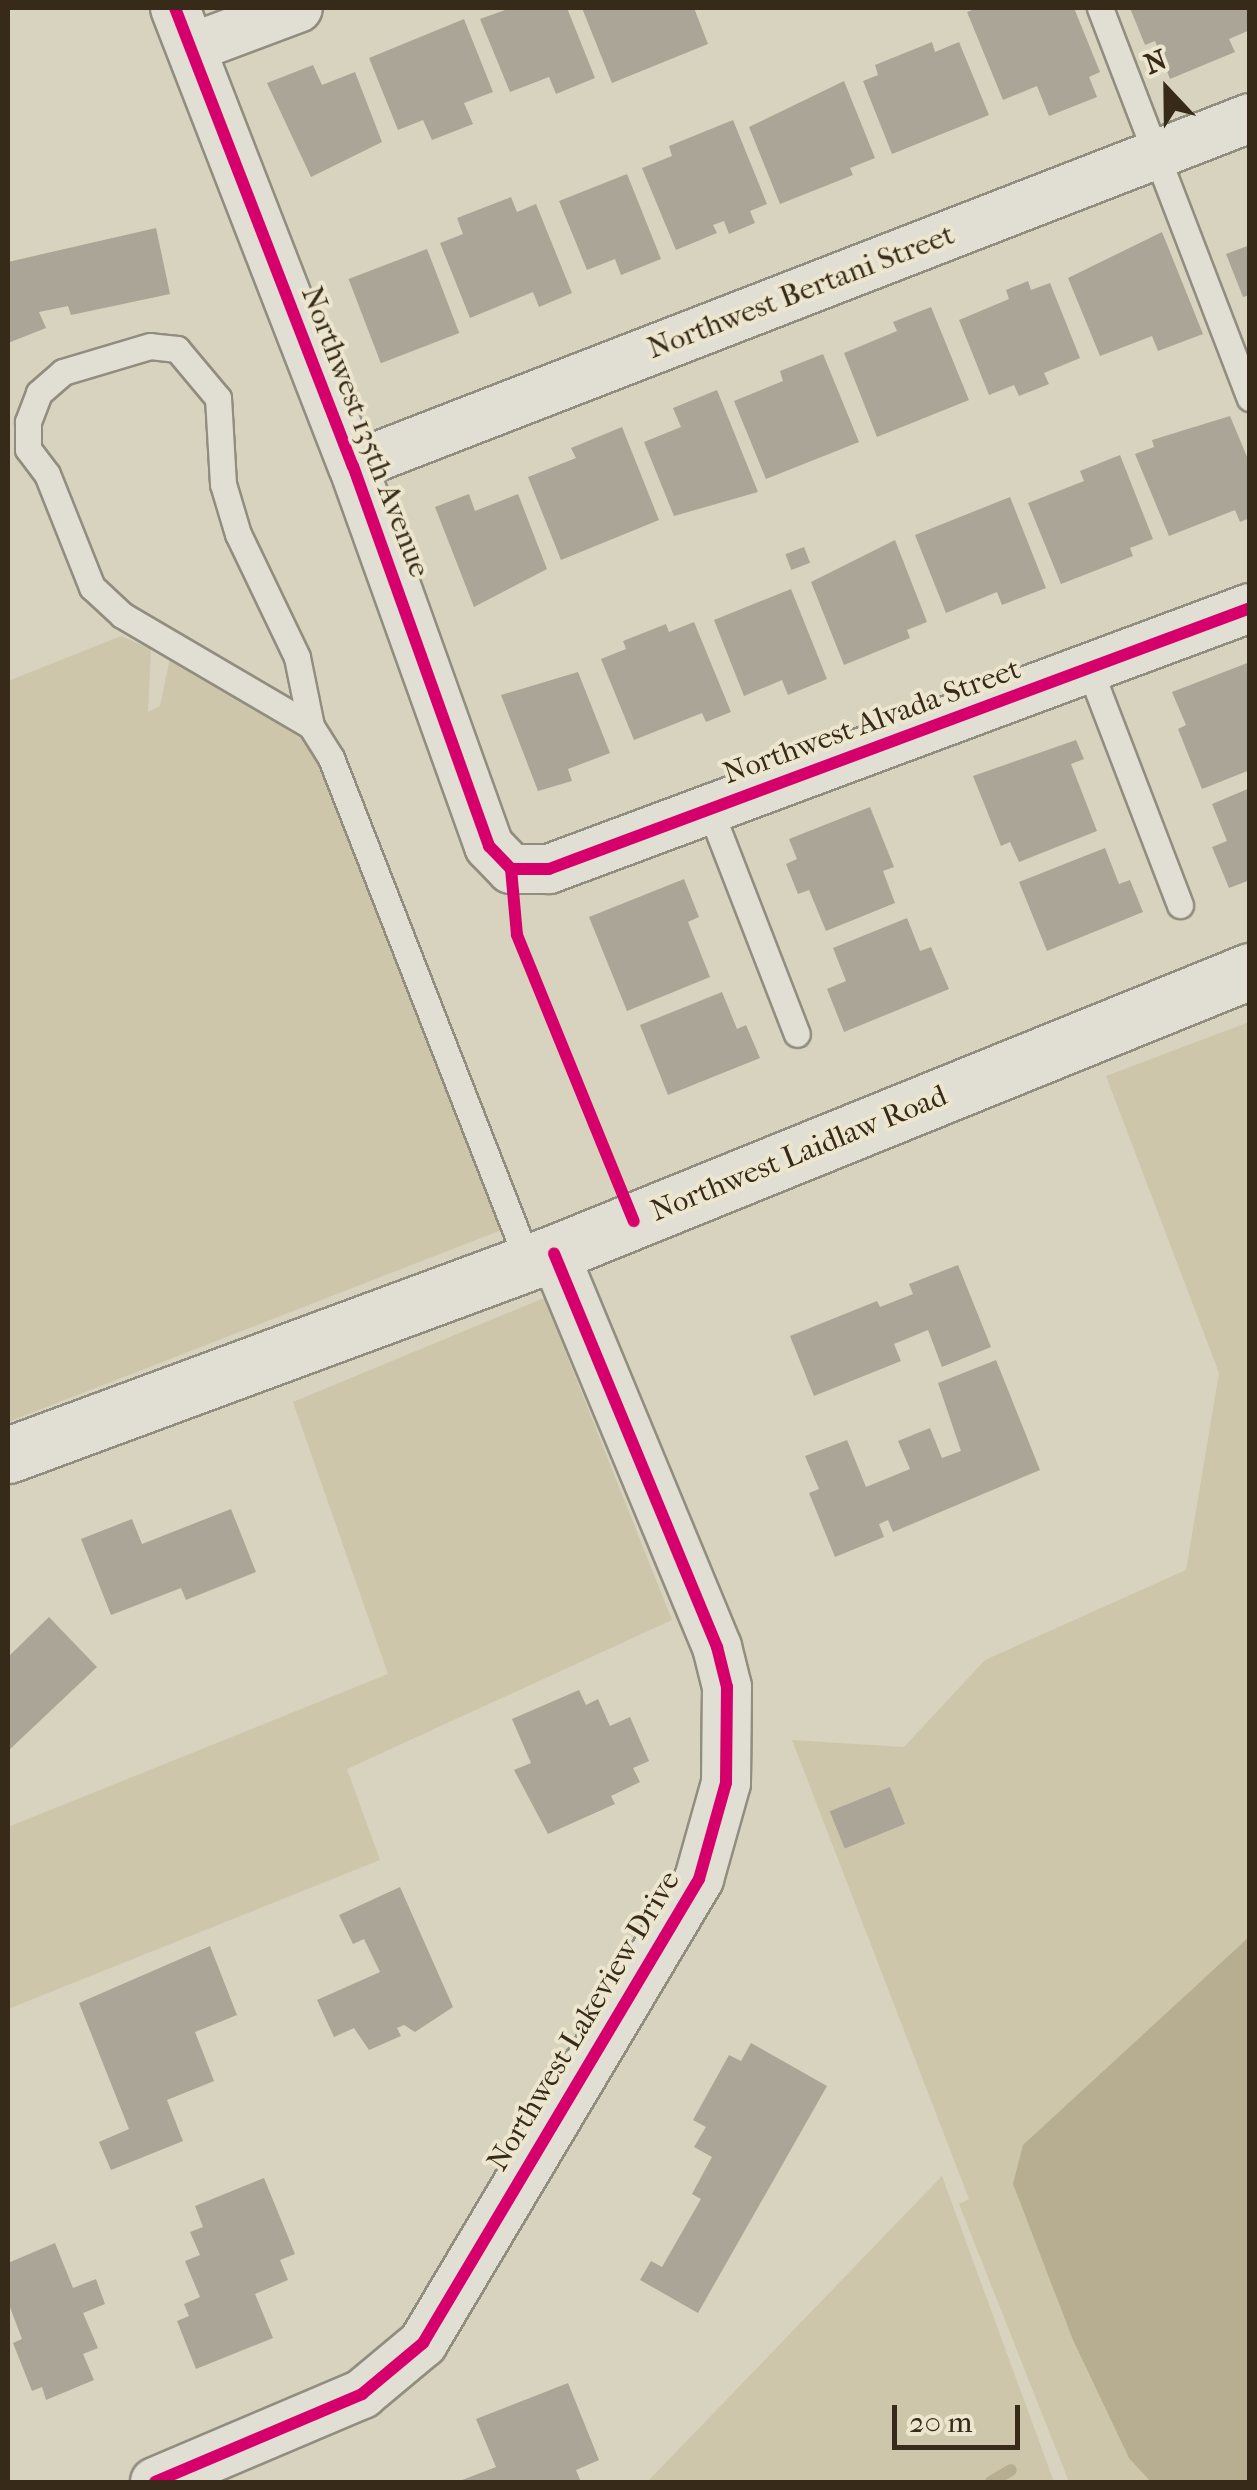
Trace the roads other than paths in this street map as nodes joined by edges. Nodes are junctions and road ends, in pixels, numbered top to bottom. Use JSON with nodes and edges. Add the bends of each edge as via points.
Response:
{"nodes":[{"id":1,"x":298,"y":8,"type":"edge"},
{"id":2,"x":1100,"y":8,"type":"edge"},
{"id":3,"x":183,"y":28,"type":"edge"},
{"id":4,"x":1250,"y":118,"type":"edge"},
{"id":5,"x":1156,"y":154,"type":"junction"},
{"id":6,"x":1250,"y":398,"type":"edge"},
{"id":7,"x":353,"y":466,"type":"junction"},
{"id":8,"x":1250,"y":608,"type":"edge"},
{"id":9,"x":1088,"y":668,"type":"junction"},
{"id":10,"x":311,"y":726,"type":"junction"},
{"id":11,"x":710,"y":810,"type":"junction"},
{"id":12,"x":510,"y":870,"type":"joint"},
{"id":13,"x":1180,"y":905,"type":"dead end"},
{"id":14,"x":1250,"y":971,"type":"edge"},
{"id":15,"x":797,"y":1034,"type":"dead end"},
{"id":16,"x":541,"y":1258,"type":"junction"},
{"id":17,"x":8,"y":1455,"type":"edge"},
{"id":18,"x":155,"y":2482,"type":"edge"}],
"edges":[{"from":1,"to":3,"type":"street"},
{"from":2,"to":5,"type":"lane"},
{"from":3,"to":7,"type":"street","name":"Northwest 135th Avenue"},
{"from":4,"to":5,"type":"street","name":"Northwest Bertani Street"},
{"from":5,"to":6,"type":"lane"},
{"from":5,"to":7,"type":"street","name":"Northwest Bertani Street"},
{"from":7,"to":12,"type":"street","name":"Northwest 135th Avenue","via":[[490,846]]},
{"from":8,"to":9,"type":"street","name":"Northwest Alvada Street"},
{"from":9,"to":11,"type":"street","name":"Northwest Alvada Street"},
{"from":9,"to":13,"type":"lane"},
{"from":10,"to":10,"type":"lane","via":[[122,614],[92,587],[48,474],[28,449],[28,422],[40,393],[63,372],[150,346],[177,350],[218,398],[223,484],[238,534],[297,657]]},
{"from":10,"to":16,"type":"lane"},
{"from":11,"to":12,"type":"street","name":"Northwest Alvada Street","via":[[549,869]]},
{"from":11,"to":15,"type":"lane"},
{"from":14,"to":16,"type":"main road","name":"Northwest Laidlaw Road"},
{"from":16,"to":17,"type":"main road","name":"Northwest Laidlaw Road"},
{"from":16,"to":18,"type":"street","name":"Northwest Lakeview Drive","via":[[717,1647],[727,1686],[726,1784],[704,1864],[423,2343],[362,2394]]}]}
